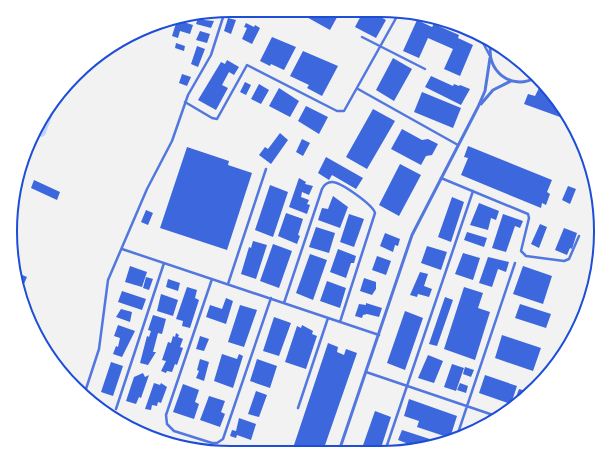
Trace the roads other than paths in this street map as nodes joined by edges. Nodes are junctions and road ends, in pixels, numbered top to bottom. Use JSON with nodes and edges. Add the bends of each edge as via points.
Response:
{"nodes":[{"id":1,"x":223,"y":17,"type":"edge"},
{"id":2,"x":397,"y":17,"type":"edge"},
{"id":3,"x":362,"y":36,"type":"dead end"},
{"id":4,"x":483,"y":44,"type":"edge"},
{"id":5,"x":381,"y":47,"type":"junction"},
{"id":6,"x":491,"y":48,"type":"edge"},
{"id":7,"x":490,"y":57,"type":"junction"},
{"id":8,"x":425,"y":69,"type":"dead end"},
{"id":9,"x":531,"y":80,"type":"edge"},
{"id":10,"x":511,"y":81,"type":"junction"},
{"id":11,"x":358,"y":89,"type":"junction"},
{"id":12,"x":185,"y":102,"type":"junction"},
{"id":13,"x":478,"y":107,"type":"junction"},
{"id":14,"x":458,"y":145,"type":"junction"},
{"id":15,"x":266,"y":169,"type":"dead end"},
{"id":16,"x":441,"y":178,"type":"junction"},
{"id":17,"x":473,"y":191,"type":"junction"},
{"id":18,"x":579,"y":236,"type":"dead end"},
{"id":19,"x":122,"y":249,"type":"junction"},
{"id":20,"x":164,"y":263,"type":"junction"},
{"id":21,"x":515,"y":263,"type":"dead end"},
{"id":22,"x":212,"y":279,"type":"junction"},
{"id":23,"x":228,"y":284,"type":"junction"},
{"id":24,"x":271,"y":298,"type":"junction"},
{"id":25,"x":284,"y":303,"type":"junction"},
{"id":26,"x":328,"y":318,"type":"junction"},
{"id":27,"x":340,"y":322,"type":"junction"},
{"id":28,"x":379,"y":335,"type":"junction"},
{"id":29,"x":366,"y":372,"type":"junction"},
{"id":30,"x":407,"y":386,"type":"junction"},
{"id":31,"x":86,"y":389,"type":"edge"},
{"id":32,"x":467,"y":407,"type":"junction"},
{"id":33,"x":298,"y":408,"type":"dead end"},
{"id":34,"x":116,"y":409,"type":"dead end"},
{"id":35,"x":491,"y":415,"type":"edge"},
{"id":36,"x":459,"y":431,"type":"edge"},
{"id":37,"x":341,"y":446,"type":"edge"},
{"id":38,"x":387,"y":446,"type":"edge"}],
"edges":[{"from":1,"to":12,"type":"street","via":[[211,55]]},
{"from":2,"to":5,"type":"street"},
{"from":3,"to":5,"type":"street"},
{"from":4,"to":7,"type":"street"},
{"from":5,"to":8,"type":"street"},
{"from":5,"to":11,"type":"street"},
{"from":6,"to":7,"type":"street"},
{"from":7,"to":10,"type":"street","via":[[498,73]]},
{"from":7,"to":13,"type":"street","via":[[485,91]]},
{"from":9,"to":10,"type":"street"},
{"from":10,"to":13,"type":"street","via":[[493,90]]},
{"from":11,"to":12,"type":"street","via":[[346,110],[340,112],[247,65],[217,119]]},
{"from":11,"to":14,"type":"street"},
{"from":12,"to":19,"type":"street","via":[[172,141],[147,189]]},
{"from":13,"to":14,"type":"street"},
{"from":14,"to":16,"type":"street"},
{"from":15,"to":23,"type":"street"},
{"from":16,"to":17,"type":"street"},
{"from":16,"to":28,"type":"street","via":[[412,235]]},
{"from":17,"to":18,"type":"street","via":[[529,215],[521,251],[526,256],[564,261],[569,259]]},
{"from":17,"to":30,"type":"street"},
{"from":19,"to":20,"type":"street"},
{"from":19,"to":31,"type":"street","via":[[107,284],[99,349]]},
{"from":20,"to":22,"type":"street"},
{"from":20,"to":34,"type":"street"},
{"from":21,"to":32,"type":"street"},
{"from":22,"to":23,"type":"street"},
{"from":22,"to":24,"type":"street","via":[[167,410],[166,421],[172,430],[212,443],[223,439]]},
{"from":23,"to":24,"type":"street"},
{"from":24,"to":25,"type":"street"},
{"from":25,"to":26,"type":"street"},
{"from":25,"to":27,"type":"street","via":[[318,198],[324,185],[334,182],[375,211]]},
{"from":26,"to":27,"type":"street"},
{"from":26,"to":33,"type":"street"},
{"from":27,"to":28,"type":"street"},
{"from":28,"to":29,"type":"street"},
{"from":29,"to":30,"type":"street"},
{"from":29,"to":37,"type":"street"},
{"from":30,"to":32,"type":"street"},
{"from":30,"to":38,"type":"street"},
{"from":32,"to":35,"type":"street"},
{"from":32,"to":36,"type":"street"}]}
